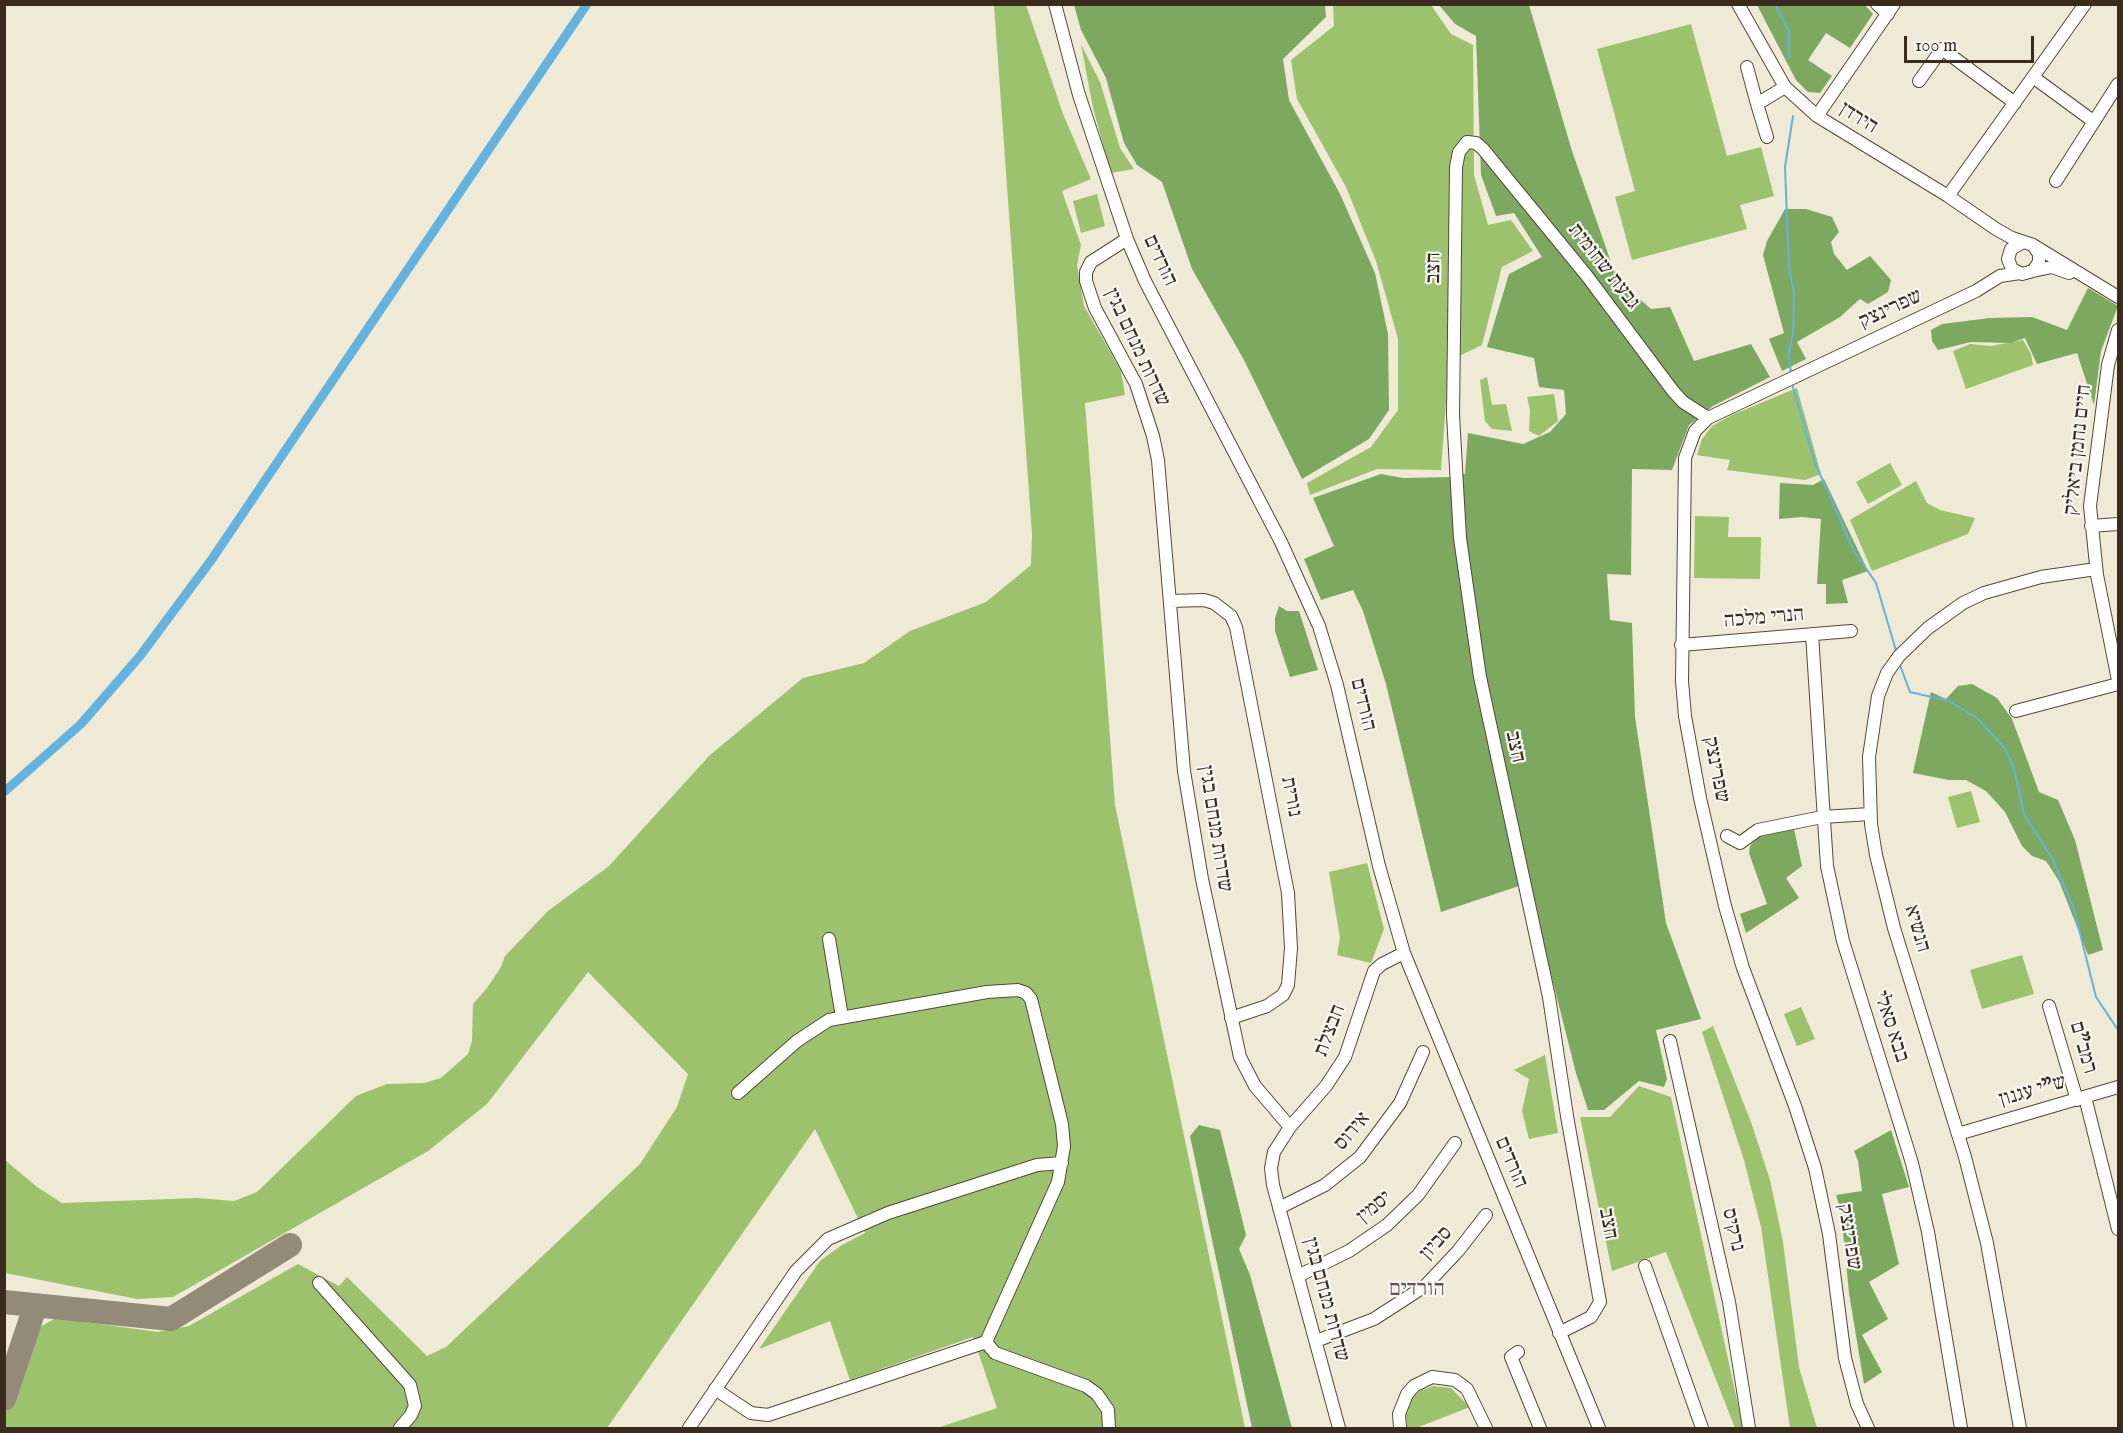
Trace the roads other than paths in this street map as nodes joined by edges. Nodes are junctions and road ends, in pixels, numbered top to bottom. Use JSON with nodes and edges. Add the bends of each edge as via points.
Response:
{"nodes":[{"id":1,"x":1055,"y":4,"type":"edge"},
{"id":2,"x":1738,"y":4,"type":"edge"},
{"id":3,"x":1877,"y":4,"type":"edge"},
{"id":4,"x":2085,"y":4,"type":"edge"},
{"id":5,"x":1891,"y":9,"type":"edge"},
{"id":6,"x":1747,"y":67,"type":"dead end"},
{"id":7,"x":2033,"y":77,"type":"junction"},
{"id":8,"x":1919,"y":81,"type":"dead end"},
{"id":9,"x":2118,"y":84,"type":"edge"},
{"id":10,"x":1785,"y":87,"type":"junction"},
{"id":11,"x":2015,"y":103,"type":"junction"},
{"id":12,"x":1757,"y":104,"type":"junction"},
{"id":13,"x":1817,"y":116,"type":"junction"},
{"id":14,"x":2093,"y":121,"type":"junction"},
{"id":15,"x":1767,"y":137,"type":"dead end"},
{"id":16,"x":1467,"y":142,"type":"joint"},
{"id":17,"x":2056,"y":181,"type":"dead end"},
{"id":18,"x":1948,"y":196,"type":"junction"},
{"id":19,"x":1996,"y":229,"type":"junction"},
{"id":20,"x":1127,"y":239,"type":"junction"},
{"id":21,"x":2028,"y":243,"type":"junction"},
{"id":22,"x":2008,"y":256,"type":"junction"},
{"id":23,"x":2026,"y":272,"type":"junction"},
{"id":24,"x":1992,"y":281,"type":"junction"},
{"id":25,"x":2118,"y":297,"type":"edge"},
{"id":26,"x":2118,"y":330,"type":"edge"},
{"id":27,"x":1708,"y":418,"type":"junction"},
{"id":28,"x":2118,"y":524,"type":"edge"},
{"id":29,"x":2091,"y":526,"type":"junction"},
{"id":30,"x":2096,"y":569,"type":"junction"},
{"id":31,"x":1170,"y":601,"type":"junction"},
{"id":32,"x":1851,"y":631,"type":"dead end"},
{"id":33,"x":1812,"y":634,"type":"junction"},
{"id":34,"x":1682,"y":645,"type":"junction"},
{"id":35,"x":2118,"y":682,"type":"edge"},
{"id":36,"x":2016,"y":711,"type":"dead end"},
{"id":37,"x":1870,"y":814,"type":"junction"},
{"id":38,"x":1822,"y":817,"type":"junction"},
{"id":39,"x":1727,"y":836,"type":"dead end"},
{"id":40,"x":829,"y":939,"type":"dead end"},
{"id":41,"x":1404,"y":953,"type":"junction"},
{"id":42,"x":2049,"y":1006,"type":"dead end"},
{"id":43,"x":842,"y":1017,"type":"junction"},
{"id":44,"x":1231,"y":1018,"type":"junction"},
{"id":45,"x":1670,"y":1041,"type":"dead end"},
{"id":46,"x":1424,"y":1052,"type":"dead end"},
{"id":47,"x":2118,"y":1087,"type":"edge"},
{"id":48,"x":738,"y":1093,"type":"dead end"},
{"id":49,"x":2081,"y":1099,"type":"junction"},
{"id":50,"x":1290,"y":1127,"type":"junction"},
{"id":51,"x":1958,"y":1134,"type":"junction"},
{"id":52,"x":1455,"y":1143,"type":"dead end"},
{"id":53,"x":1062,"y":1162,"type":"junction"},
{"id":54,"x":1280,"y":1208,"type":"junction"},
{"id":55,"x":1486,"y":1215,"type":"dead end"},
{"id":56,"x":2118,"y":1229,"type":"edge"},
{"id":57,"x":1645,"y":1266,"type":"dead end"},
{"id":58,"x":1298,"y":1276,"type":"junction"},
{"id":59,"x":319,"y":1283,"type":"dead end"},
{"id":60,"x":1559,"y":1333,"type":"junction"},
{"id":61,"x":1316,"y":1341,"type":"junction"},
{"id":62,"x":986,"y":1342,"type":"junction"},
{"id":63,"x":1518,"y":1352,"type":"dead end"},
{"id":64,"x":715,"y":1389,"type":"junction"},
{"id":65,"x":400,"y":1428,"type":"edge"},
{"id":66,"x":689,"y":1428,"type":"edge"},
{"id":67,"x":1109,"y":1428,"type":"edge"},
{"id":68,"x":1339,"y":1428,"type":"edge"},
{"id":69,"x":1400,"y":1428,"type":"edge"},
{"id":70,"x":1486,"y":1428,"type":"edge"},
{"id":71,"x":1540,"y":1428,"type":"edge"},
{"id":72,"x":1599,"y":1428,"type":"edge"},
{"id":73,"x":1702,"y":1428,"type":"edge"},
{"id":74,"x":1749,"y":1428,"type":"edge"},
{"id":75,"x":1868,"y":1428,"type":"edge"},
{"id":76,"x":1961,"y":1428,"type":"edge"},
{"id":77,"x":2020,"y":1428,"type":"edge"}],
"edges":[{"from":1,"to":20,"type":"street","name":"הורדים","via":[[1079,95]]},
{"from":2,"to":10,"type":"street","name":"הירדן"},
{"from":3,"to":5,"type":"street"},
{"from":4,"to":7,"type":"street"},
{"from":5,"to":13,"type":"street"},
{"from":6,"to":12,"type":"street"},
{"from":7,"to":11,"type":"street"},
{"from":7,"to":14,"type":"street"},
{"from":8,"to":11,"type":"street","via":[[1942,49]]},
{"from":9,"to":14,"type":"street"},
{"from":10,"to":12,"type":"street"},
{"from":10,"to":13,"type":"street","name":"הירדן"},
{"from":11,"to":18,"type":"street"},
{"from":12,"to":15,"type":"street"},
{"from":13,"to":18,"type":"street","name":"הירדן"},
{"from":14,"to":17,"type":"street"},
{"from":16,"to":27,"type":"street","name":"גבעת שחומית","via":[[1483,149],[1673,391]]},
{"from":16,"to":60,"type":"street","name":"חצב","via":[[1459,152],[1456,167],[1453,415],[1460,538],[1480,677],[1549,997],[1600,1302],[1591,1317]]},
{"from":18,"to":19,"type":"street","name":"הירדן"},
{"from":19,"to":21,"type":"street","name":"הירדן"},
{"from":19,"to":22,"type":"street","name":"הירדן","via":[[2003,236]]},
{"from":20,"to":31,"type":"street","name":"שדרות מנחם בגין","via":[[1091,262],[1086,281],[1095,308],[1136,384],[1153,436]]},
{"from":20,"to":41,"type":"street","name":"הורדים","via":[[1308,599],[1337,685],[1379,866]]},
{"from":21,"to":22,"type":"street","via":[[2015,245]]},
{"from":21,"to":23,"type":"street","via":[[2040,256]]},
{"from":21,"to":25,"type":"street","name":"הירדן"},
{"from":22,"to":23,"type":"street","via":[[2012,268]]},
{"from":22,"to":24,"type":"street","name":"שפרינצק"},
{"from":23,"to":24,"type":"street","name":"שפרינצק"},
{"from":23,"to":25,"type":"street","name":"הירדן","via":[[2058,268]]},
{"from":24,"to":27,"type":"street","name":"שפרינצק"},
{"from":26,"to":29,"type":"street","name":"חיים נחמן ביאליק","via":[[2108,364],[2091,481]]},
{"from":27,"to":34,"type":"street","name":"שפרינצק","via":[[1688,444],[1683,474]]},
{"from":28,"to":29,"type":"street"},
{"from":29,"to":30,"type":"street","name":"חיים נחמן ביאליק"},
{"from":30,"to":35,"type":"street","name":"חיים נחמן ביאליק"},
{"from":30,"to":37,"type":"street","name":"הנשיא","via":[[2041,577],[1984,593],[1945,615],[1899,656],[1887,673],[1873,723]]},
{"from":31,"to":44,"type":"street","name":"שדרות מנחם בגין","via":[[1184,771]]},
{"from":31,"to":44,"type":"street","name":"נורית","via":[[1214,603],[1231,616],[1236,627],[1288,893],[1288,986],[1275,1002]]},
{"from":32,"to":33,"type":"street","name":"הנרי מלכה"},
{"from":33,"to":34,"type":"street","name":"הנרי מלכה"},
{"from":33,"to":38,"type":"street","name":"בבא סאלי"},
{"from":34,"to":75,"type":"street","name":"שפרינצק","via":[[1685,716],[1709,843],[1753,999],[1815,1168],[1829,1234],[1845,1358]]},
{"from":35,"to":36,"type":"street"},
{"from":37,"to":38,"type":"street"},
{"from":37,"to":51,"type":"street","name":"הנשיא","via":[[1894,928]]},
{"from":38,"to":39,"type":"street","via":[[1758,830],[1740,843]]},
{"from":38,"to":76,"type":"street","name":"בבא סאלי","via":[[1827,866],[1843,941],[1905,1137],[1929,1232]]},
{"from":40,"to":43,"type":"street"},
{"from":41,"to":50,"type":"street","name":"חבצלת","via":[[1374,971],[1352,1041],[1337,1071]]},
{"from":41,"to":60,"type":"street","name":"הורדים"},
{"from":42,"to":49,"type":"street","name":"רמב\"ם"},
{"from":43,"to":48,"type":"street","via":[[829,1020],[797,1041]]},
{"from":43,"to":53,"type":"street","via":[[1006,989],[1026,993],[1031,999],[1062,1124]]},
{"from":44,"to":50,"type":"street","name":"שדרות מנחם בגין","via":[[1247,1072]]},
{"from":45,"to":74,"type":"street","name":"נרקיס","via":[[1729,1302]]},
{"from":46,"to":54,"type":"street","name":"אירוס","via":[[1400,1103],[1360,1157],[1325,1185]]},
{"from":47,"to":49,"type":"street","name":"ש\"י עגנון"},
{"from":49,"to":51,"type":"street","name":"ש\"י עגנון"},
{"from":49,"to":56,"type":"street","name":"רמב\"ם"},
{"from":50,"to":54,"type":"street","name":"שדרות מנחם בגין","via":[[1274,1152],[1271,1168]]},
{"from":51,"to":77,"type":"street","name":"הנשיא","via":[[1987,1243]]},
{"from":52,"to":58,"type":"street","name":"יסמין","via":[[1418,1195],[1387,1226],[1349,1251]]},
{"from":53,"to":62,"type":"street","via":[[1058,1182]]},
{"from":53,"to":64,"type":"street","via":[[1037,1165],[888,1213],[828,1239],[796,1271]]},
{"from":54,"to":58,"type":"street","name":"שדרות מנחם בגין"},
{"from":55,"to":61,"type":"street","name":"סביון","via":[[1425,1286],[1374,1319]]},
{"from":57,"to":73,"type":"street"},
{"from":58,"to":61,"type":"street","name":"שדרות מנחם בגין"},
{"from":59,"to":65,"type":"street","via":[[410,1385],[415,1406]]},
{"from":60,"to":72,"type":"street","name":"הורדים"},
{"from":61,"to":68,"type":"street","name":"שדרות מנחם בגין"},
{"from":62,"to":64,"type":"street","via":[[768,1415],[751,1413]]},
{"from":62,"to":67,"type":"street","via":[[994,1353],[1086,1386],[1108,1410]]},
{"from":63,"to":71,"type":"street","via":[[1511,1357]]},
{"from":64,"to":66,"type":"street"},
{"from":69,"to":70,"type":"street","via":[[1399,1414],[1407,1394],[1432,1377],[1455,1380],[1467,1389]]}]}
